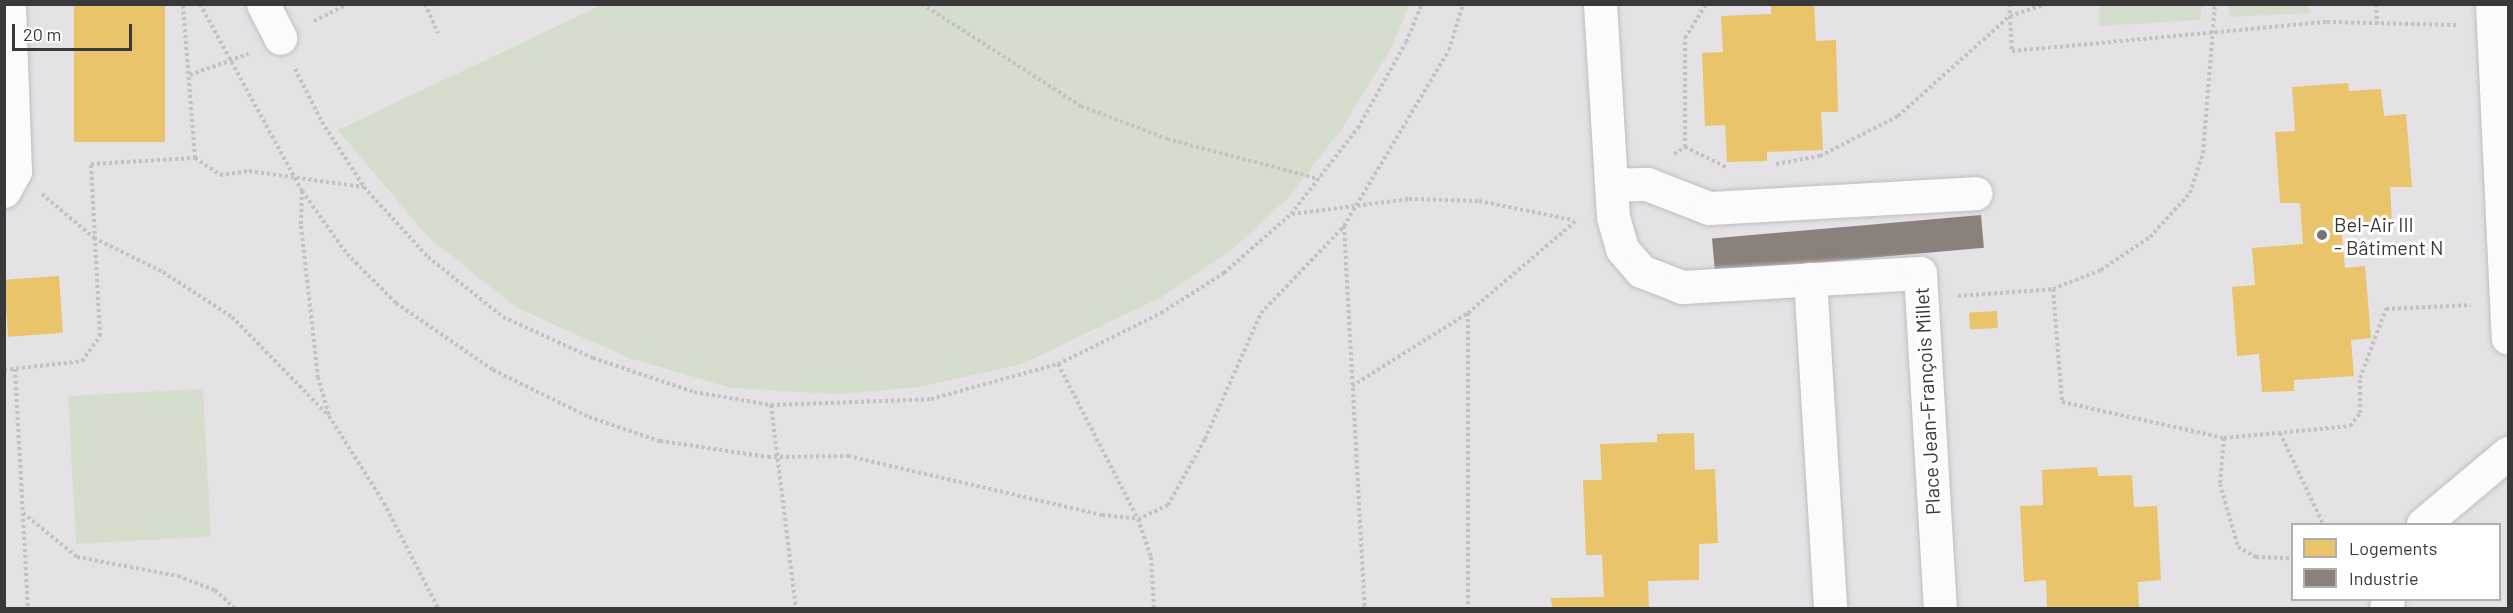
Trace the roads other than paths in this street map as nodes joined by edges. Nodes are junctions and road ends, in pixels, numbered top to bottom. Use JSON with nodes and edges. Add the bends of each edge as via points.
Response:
{"nodes":[{"id":1,"x":9,"y":4,"type":"edge"},
{"id":2,"x":263,"y":4,"type":"edge"},
{"id":3,"x":1600,"y":4,"type":"edge"},
{"id":4,"x":2492,"y":15,"type":"edge"},
{"id":5,"x":280,"y":38,"type":"road end"},
{"id":6,"x":10,"y":181,"type":"edge"},
{"id":7,"x":1611,"y":185,"type":"junction"},
{"id":8,"x":1976,"y":193,"type":"dead end"},
{"id":9,"x":1810,"y":279,"type":"junction"},
{"id":10,"x":2508,"y":339,"type":"edge"},
{"id":11,"x":2508,"y":453,"type":"edge"},
{"id":12,"x":2425,"y":523,"type":"edge"},
{"id":13,"x":1830,"y":609,"type":"edge"},
{"id":14,"x":1940,"y":609,"type":"edge"}],
"edges":[{"from":1,"to":6,"type":"street"},
{"from":2,"to":5,"type":"street"},
{"from":3,"to":7,"type":"street"},
{"from":4,"to":10,"type":"street"},
{"from":7,"to":8,"type":"street","via":[[1647,184],[1709,208]]},
{"from":7,"to":9,"type":"street","via":[[1612,217],[1622,249],[1641,271],[1682,287]]},
{"from":9,"to":13,"type":"street"},
{"from":9,"to":14,"type":"street","name":"Place Jean-François Millet","via":[[1920,273]]},
{"from":11,"to":12,"type":"street"}]}
